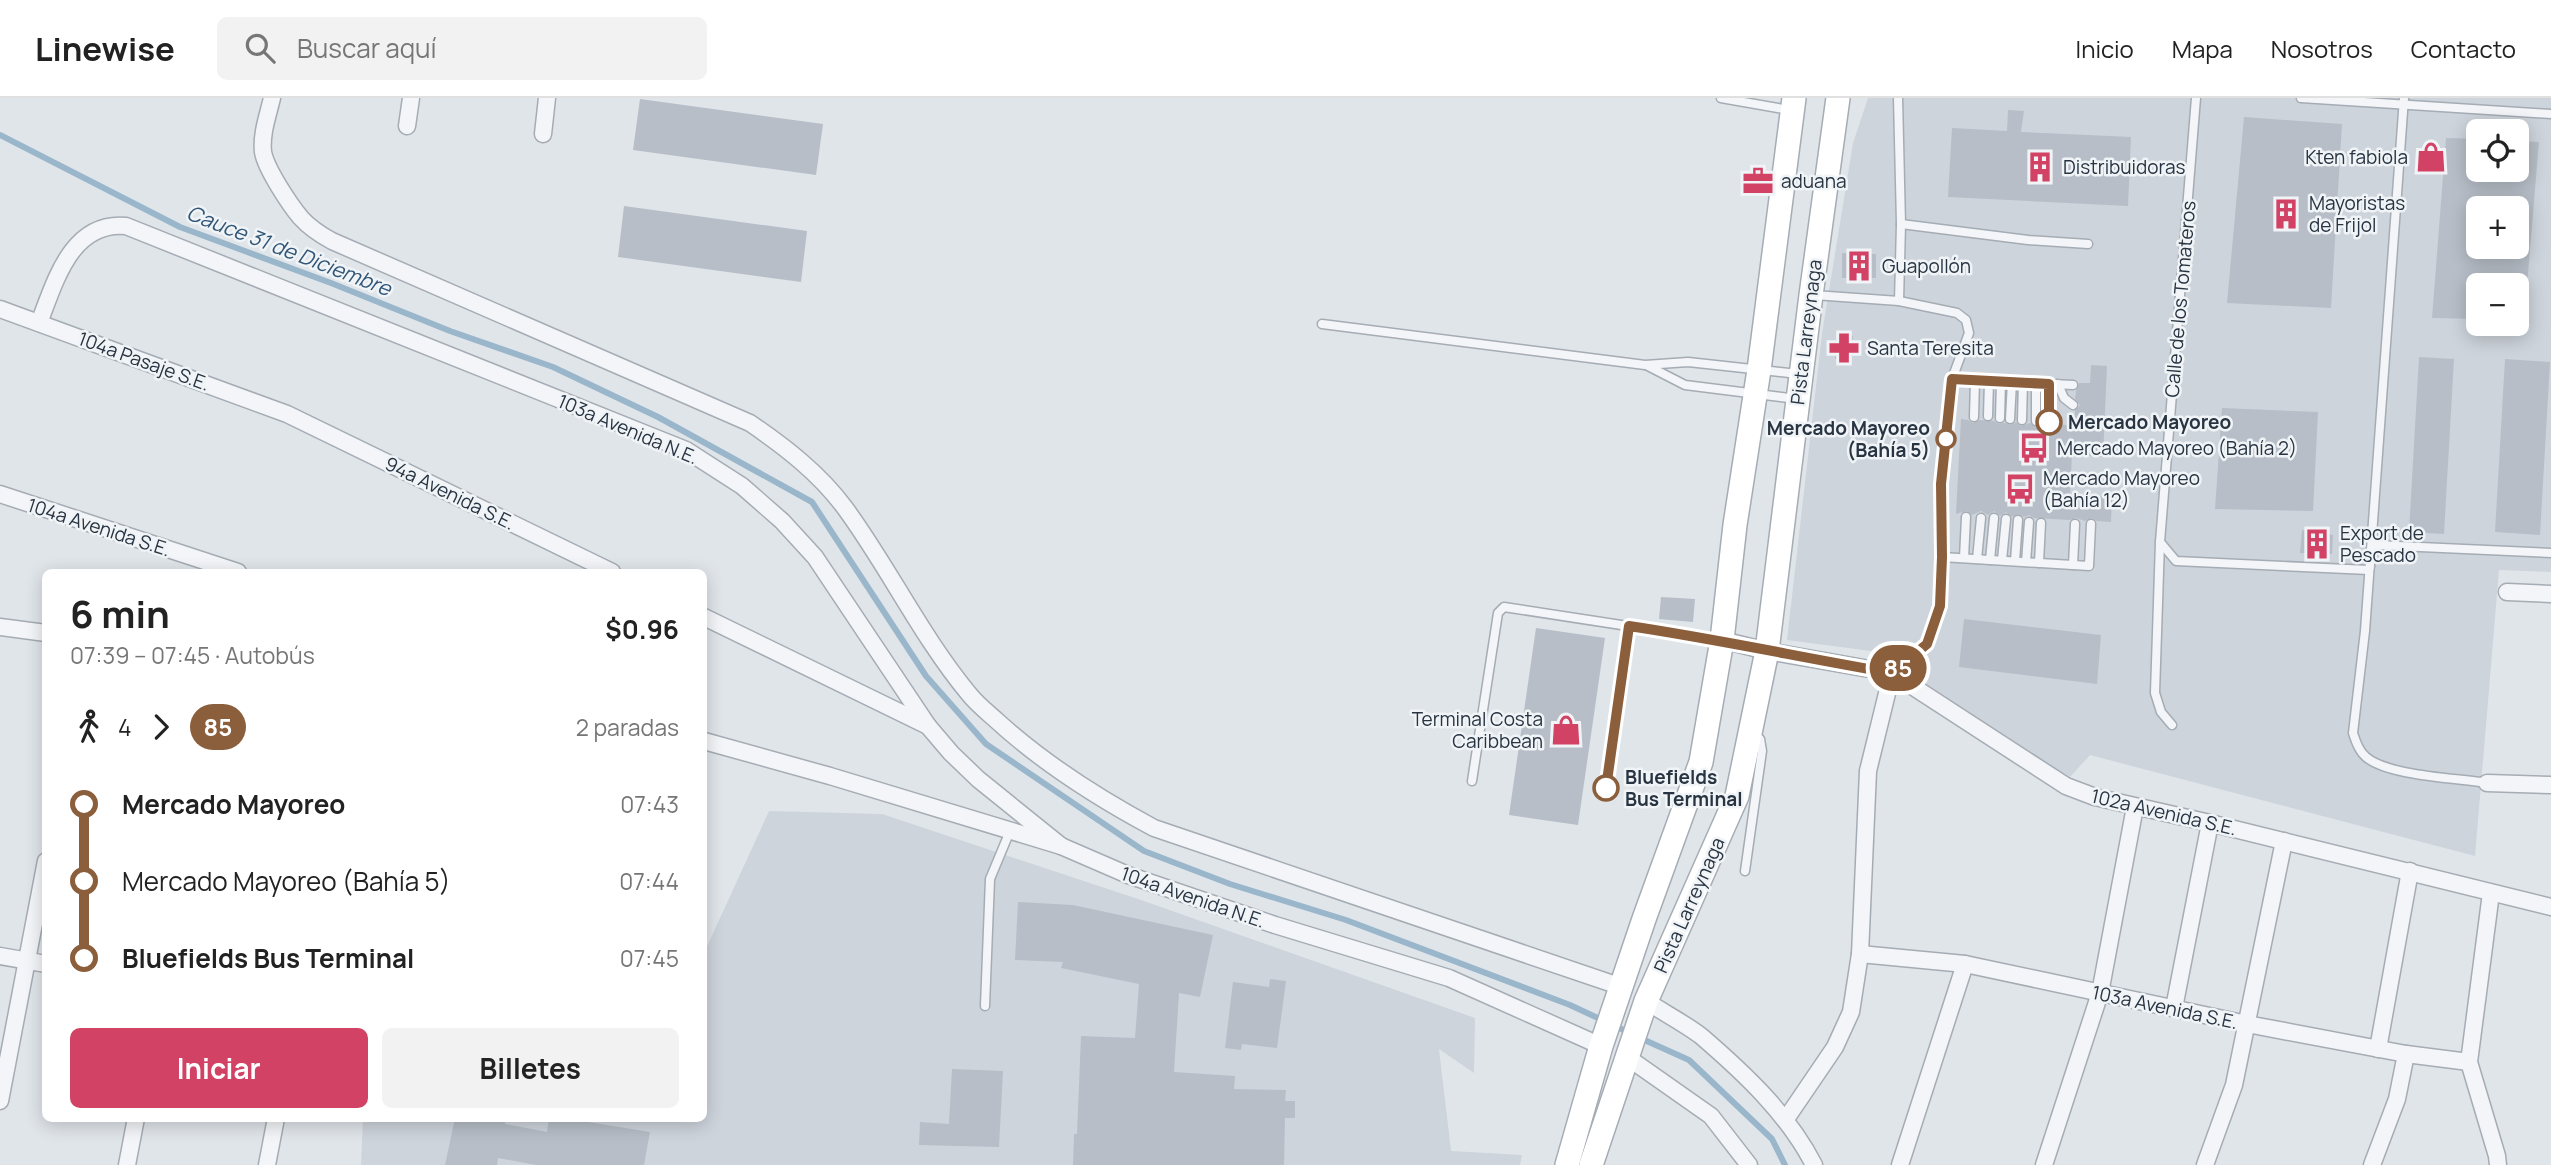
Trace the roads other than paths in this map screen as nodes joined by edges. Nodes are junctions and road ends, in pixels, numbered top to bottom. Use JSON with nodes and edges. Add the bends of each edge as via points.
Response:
{"nodes":[{"id":1,"x":272,"y":98,"type":"edge"},
{"id":2,"x":411,"y":98,"type":"edge"},
{"id":3,"x":547,"y":98,"type":"edge"},
{"id":4,"x":1721,"y":98,"type":"edge"},
{"id":5,"x":1838,"y":98,"type":"edge"},
{"id":6,"x":1898,"y":98,"type":"edge"},
{"id":7,"x":2196,"y":98,"type":"edge"},
{"id":8,"x":2301,"y":98,"type":"edge"},
{"id":9,"x":2404,"y":102,"type":"edge"},
{"id":10,"x":1793,"y":104,"type":"edge"},
{"id":11,"x":2551,"y":114,"type":"edge"},
{"id":12,"x":407,"y":126,"type":"dead end"},
{"id":13,"x":543,"y":134,"type":"dead end"},
{"id":14,"x":1901,"y":224,"type":"junction"},
{"id":15,"x":2088,"y":244,"type":"dead end"},
{"id":16,"x":1811,"y":295,"type":"junction"},
{"id":17,"x":1899,"y":301,"type":"junction"},
{"id":18,"x":0,"y":309,"type":"edge"},
{"id":19,"x":39,"y":323,"type":"junction"},
{"id":20,"x":1322,"y":324,"type":"dead end"},
{"id":21,"x":1645,"y":365,"type":"junction"},
{"id":22,"x":1759,"y":370,"type":"junction"},
{"id":23,"x":1801,"y":375,"type":"junction"},
{"id":24,"x":1952,"y":379,"type":"junction"},
{"id":25,"x":1975,"y":380,"type":"junction"},
{"id":26,"x":1989,"y":381,"type":"junction"},
{"id":27,"x":2001,"y":381,"type":"junction"},
{"id":28,"x":2012,"y":382,"type":"junction"},
{"id":29,"x":2023,"y":382,"type":"junction"},
{"id":30,"x":2036,"y":383,"type":"junction"},
{"id":31,"x":2053,"y":384,"type":"junction"},
{"id":32,"x":2073,"y":385,"type":"dead end"},
{"id":33,"x":1755,"y":395,"type":"junction"},
{"id":34,"x":1797,"y":399,"type":"junction"},
{"id":35,"x":2073,"y":405,"type":"dead end"},
{"id":36,"x":287,"y":414,"type":"joint"},
{"id":37,"x":1988,"y":416,"type":"dead end"},
{"id":38,"x":1974,"y":417,"type":"dead end"},
{"id":39,"x":2000,"y":418,"type":"dead end"},
{"id":40,"x":2010,"y":419,"type":"dead end"},
{"id":41,"x":2022,"y":420,"type":"dead end"},
{"id":42,"x":2036,"y":421,"type":"dead end"},
{"id":43,"x":2049,"y":422,"type":"dead end"},
{"id":44,"x":0,"y":494,"type":"edge"},
{"id":45,"x":1966,"y":517,"type":"dead end"},
{"id":46,"x":1980,"y":518,"type":"dead end"},
{"id":47,"x":1994,"y":518,"type":"dead end"},
{"id":48,"x":2006,"y":519,"type":"dead end"},
{"id":49,"x":2018,"y":520,"type":"dead end"},
{"id":50,"x":2029,"y":522,"type":"dead end"},
{"id":51,"x":2041,"y":523,"type":"dead end"},
{"id":52,"x":2075,"y":524,"type":"dead end"},
{"id":53,"x":2091,"y":524,"type":"dead end"},
{"id":54,"x":2161,"y":542,"type":"junction"},
{"id":55,"x":2551,"y":553,"type":"edge"},
{"id":56,"x":1942,"y":557,"type":"junction"},
{"id":57,"x":1964,"y":558,"type":"junction"},
{"id":58,"x":1977,"y":559,"type":"junction"},
{"id":59,"x":1990,"y":559,"type":"junction"},
{"id":60,"x":2002,"y":560,"type":"junction"},
{"id":61,"x":2015,"y":561,"type":"junction"},
{"id":62,"x":2026,"y":562,"type":"junction"},
{"id":63,"x":2039,"y":563,"type":"junction"},
{"id":64,"x":2073,"y":565,"type":"junction"},
{"id":65,"x":229,"y":569,"type":"edge"},
{"id":66,"x":606,"y":569,"type":"edge"},
{"id":67,"x":2368,"y":570,"type":"junction"},
{"id":68,"x":2507,"y":592,"type":"dead end"},
{"id":69,"x":2551,"y":594,"type":"edge"},
{"id":70,"x":707,"y":618,"type":"edge"},
{"id":71,"x":1629,"y":626,"type":"junction"},
{"id":72,"x":0,"y":627,"type":"edge"},
{"id":73,"x":42,"y":632,"type":"edge"},
{"id":74,"x":1722,"y":640,"type":"junction"},
{"id":75,"x":1767,"y":651,"type":"junction"},
{"id":76,"x":1892,"y":673,"type":"junction"},
{"id":77,"x":2172,"y":725,"type":"dead end"},
{"id":78,"x":928,"y":726,"type":"junction"},
{"id":79,"x":1751,"y":733,"type":"junction"},
{"id":80,"x":707,"y":742,"type":"edge"},
{"id":81,"x":1472,"y":781,"type":"dead end"},
{"id":82,"x":2487,"y":783,"type":"joint"},
{"id":83,"x":2551,"y":786,"type":"edge"},
{"id":84,"x":1606,"y":788,"type":"dead end"},
{"id":85,"x":2136,"y":807,"type":"junction"},
{"id":86,"x":2210,"y":823,"type":"junction"},
{"id":87,"x":1010,"y":831,"type":"junction"},
{"id":88,"x":2284,"y":841,"type":"junction"},
{"id":89,"x":1061,"y":846,"type":"junction"},
{"id":90,"x":1745,"y":871,"type":"dead end"},
{"id":91,"x":2410,"y":872,"type":"junction"},
{"id":92,"x":42,"y":879,"type":"edge"},
{"id":93,"x":2491,"y":893,"type":"junction"},
{"id":94,"x":2551,"y":907,"type":"edge"},
{"id":95,"x":1860,"y":954,"type":"junction"},
{"id":96,"x":0,"y":956,"type":"edge"},
{"id":97,"x":25,"y":961,"type":"junction"},
{"id":98,"x":42,"y":963,"type":"edge"},
{"id":99,"x":1965,"y":964,"type":"junction"},
{"id":100,"x":1620,"y":992,"type":"junction"},
{"id":101,"x":2100,"y":993,"type":"junction"},
{"id":102,"x":1645,"y":1005,"type":"junction"},
{"id":103,"x":985,"y":1006,"type":"dead end"},
{"id":104,"x":2174,"y":1008,"type":"junction"},
{"id":105,"x":2247,"y":1024,"type":"junction"},
{"id":106,"x":1602,"y":1043,"type":"junction"},
{"id":107,"x":2378,"y":1049,"type":"junction"},
{"id":108,"x":1628,"y":1054,"type":"junction"},
{"id":109,"x":2406,"y":1054,"type":"junction"},
{"id":110,"x":2469,"y":1062,"type":"junction"},
{"id":111,"x":0,"y":1101,"type":"edge"},
{"id":112,"x":1786,"y":1119,"type":"junction"},
{"id":113,"x":135,"y":1122,"type":"edge"},
{"id":114,"x":275,"y":1122,"type":"edge"},
{"id":115,"x":127,"y":1165,"type":"edge"},
{"id":116,"x":267,"y":1165,"type":"edge"},
{"id":117,"x":1567,"y":1165,"type":"edge"},
{"id":118,"x":1591,"y":1165,"type":"edge"},
{"id":119,"x":1749,"y":1165,"type":"edge"},
{"id":120,"x":1814,"y":1165,"type":"edge"},
{"id":121,"x":1900,"y":1165,"type":"edge"},
{"id":122,"x":2044,"y":1165,"type":"edge"},
{"id":123,"x":2205,"y":1165,"type":"edge"},
{"id":124,"x":2372,"y":1165,"type":"edge"},
{"id":125,"x":2498,"y":1165,"type":"edge"}],
"edges":[{"from":1,"to":100,"type":"street","via":[[264,154],[301,218],[316,232],[750,423],[773,439],[804,462],[844,507],[944,663],[972,697],[1044,761],[1154,828]]},
{"from":2,"to":12,"type":"street"},
{"from":3,"to":13,"type":"street"},
{"from":4,"to":10,"type":"lane"},
{"from":5,"to":16,"type":"main road","name":"Pista Larreynaga"},
{"from":6,"to":14,"type":"lane"},
{"from":7,"to":54,"type":"lane","name":"Calle de los Tomateros"},
{"from":8,"to":9,"type":"lane"},
{"from":9,"to":11,"type":"lane"},
{"from":9,"to":67,"type":"lane"},
{"from":10,"to":22,"type":"main road","name":"Pista Larreynaga"},
{"from":14,"to":15,"type":"lane"},
{"from":14,"to":17,"type":"lane"},
{"from":16,"to":17,"type":"lane"},
{"from":16,"to":23,"type":"main road","name":"Pista Larreynaga"},
{"from":17,"to":24,"type":"lane","via":[[1957,313],[1966,320],[1969,333]]},
{"from":18,"to":19,"type":"street","name":"104a Pasaje S.E."},
{"from":19,"to":36,"type":"street","name":"104a Pasaje S.E."},
{"from":19,"to":78,"type":"street","name":"103a Avenida N.E.","via":[[71,252],[98,229],[111,224],[127,226],[686,450],[742,486],[815,557]]},
{"from":20,"to":21,"type":"lane"},
{"from":21,"to":22,"type":"lane","via":[[1688,362]]},
{"from":21,"to":33,"type":"lane","via":[[1685,385]]},
{"from":22,"to":23,"type":"lane"},
{"from":22,"to":33,"type":"main road","name":"Pista Larreynaga"},
{"from":23,"to":34,"type":"main road","name":"Pista Larreynaga"},
{"from":24,"to":25,"type":"lane"},
{"from":24,"to":56,"type":"lane","via":[[1941,484]]},
{"from":25,"to":26,"type":"lane"},
{"from":25,"to":38,"type":"lane"},
{"from":26,"to":27,"type":"lane"},
{"from":26,"to":37,"type":"lane"},
{"from":27,"to":28,"type":"lane"},
{"from":27,"to":39,"type":"lane"},
{"from":28,"to":29,"type":"lane"},
{"from":28,"to":40,"type":"lane"},
{"from":29,"to":30,"type":"lane"},
{"from":29,"to":41,"type":"lane"},
{"from":30,"to":31,"type":"lane"},
{"from":30,"to":42,"type":"lane"},
{"from":31,"to":32,"type":"lane"},
{"from":31,"to":35,"type":"lane"},
{"from":31,"to":43,"type":"lane"},
{"from":33,"to":34,"type":"lane"},
{"from":33,"to":74,"type":"main road","name":"Pista Larreynaga"},
{"from":34,"to":75,"type":"main road","name":"Pista Larreynaga"},
{"from":36,"to":66,"type":"street","name":"94a Avenida S.E."},
{"from":44,"to":65,"type":"street","name":"104a Avenida S.E."},
{"from":45,"to":57,"type":"lane"},
{"from":46,"to":58,"type":"lane"},
{"from":47,"to":59,"type":"lane"},
{"from":48,"to":60,"type":"lane"},
{"from":49,"to":61,"type":"lane"},
{"from":50,"to":62,"type":"lane"},
{"from":51,"to":63,"type":"lane"},
{"from":52,"to":64,"type":"lane"},
{"from":53,"to":64,"type":"lane","via":[[2090,566]]},
{"from":54,"to":67,"type":"lane","via":[[2176,561]]},
{"from":54,"to":77,"type":"lane","name":"Calle de los Tomateros","via":[[2155,693],[2161,712]]},
{"from":55,"to":67,"type":"lane","via":[[2376,545]]},
{"from":56,"to":57,"type":"lane"},
{"from":56,"to":76,"type":"lane","via":[[1940,606],[1927,644]]},
{"from":57,"to":58,"type":"lane"},
{"from":58,"to":59,"type":"lane"},
{"from":59,"to":60,"type":"lane"},
{"from":60,"to":61,"type":"lane"},
{"from":61,"to":62,"type":"lane"},
{"from":62,"to":63,"type":"lane"},
{"from":63,"to":64,"type":"lane"},
{"from":67,"to":82,"type":"lane","via":[[2353,716],[2358,748],[2392,769]]},
{"from":68,"to":69,"type":"street"},
{"from":70,"to":78,"type":"street"},
{"from":71,"to":74,"type":"lane"},
{"from":71,"to":81,"type":"lane","via":[[1500,610]]},
{"from":71,"to":84,"type":"lane"},
{"from":72,"to":73,"type":"street"},
{"from":74,"to":75,"type":"street","name":"102a Avenida S.E."},
{"from":74,"to":100,"type":"main road","name":"Pista Larreynaga","via":[[1701,762]]},
{"from":75,"to":76,"type":"street","name":"102a Avenida S.E."},
{"from":75,"to":79,"type":"main road","name":"Pista Larreynaga"},
{"from":76,"to":85,"type":"street","name":"102a Avenida S.E.","via":[[2066,786]]},
{"from":76,"to":95,"type":"street","via":[[1868,771]]},
{"from":78,"to":89,"type":"street","name":"103a Avenida N.E.","via":[[978,779]]},
{"from":79,"to":90,"type":"lane","via":[[1760,739],[1762,751]]},
{"from":79,"to":102,"type":"main road","name":"Pista Larreynaga","via":[[1737,796]]},
{"from":80,"to":87,"type":"street","name":"104a Avenida N.E."},
{"from":82,"to":83,"type":"street"},
{"from":85,"to":86,"type":"street","name":"102a Avenida S.E."},
{"from":85,"to":101,"type":"street"},
{"from":86,"to":88,"type":"street","name":"102a Avenida S.E."},
{"from":86,"to":104,"type":"street"},
{"from":87,"to":89,"type":"street","name":"104a Avenida N.E."},
{"from":87,"to":103,"type":"lane","via":[[990,879]]},
{"from":88,"to":91,"type":"street","name":"102a Avenida S.E."},
{"from":88,"to":105,"type":"street"},
{"from":89,"to":106,"type":"street","name":"104a Avenida N.E.","via":[[1128,875],[1449,978]]},
{"from":91,"to":93,"type":"street","name":"102a Avenida S.E."},
{"from":91,"to":107,"type":"street"},
{"from":92,"to":97,"type":"street"},
{"from":93,"to":94,"type":"street","name":"102a Avenida S.E."},
{"from":93,"to":110,"type":"street"},
{"from":95,"to":99,"type":"street","name":"103a Avenida S.E."},
{"from":95,"to":112,"type":"street","via":[[1851,1012],[1835,1047]]},
{"from":96,"to":97,"type":"street"},
{"from":97,"to":98,"type":"street"},
{"from":97,"to":111,"type":"street"},
{"from":99,"to":101,"type":"street","name":"103a Avenida S.E."},
{"from":99,"to":121,"type":"street"},
{"from":100,"to":106,"type":"main road","name":"Pista Larreynaga"},
{"from":101,"to":104,"type":"street","name":"103a Avenida S.E."},
{"from":101,"to":122,"type":"street"},
{"from":102,"to":108,"type":"main road","name":"Pista Larreynaga"},
{"from":102,"to":112,"type":"street","via":[[1699,1035]]},
{"from":104,"to":105,"type":"street","name":"103a Avenida S.E."},
{"from":105,"to":107,"type":"street","name":"103a Avenida S.E."},
{"from":105,"to":123,"type":"street","via":[[2234,1085]]},
{"from":106,"to":117,"type":"main road","name":"Pista Larreynaga"},
{"from":107,"to":109,"type":"street","name":"103a Avenida S.E."},
{"from":108,"to":118,"type":"main road","name":"Pista Larreynaga"},
{"from":108,"to":119,"type":"street","via":[[1711,1116]]},
{"from":109,"to":110,"type":"street","name":"103a Avenida S.E."},
{"from":109,"to":124,"type":"street","via":[[2397,1100]]},
{"from":110,"to":125,"type":"street"},
{"from":112,"to":120,"type":"street"},
{"from":113,"to":115,"type":"street"},
{"from":114,"to":116,"type":"street"}]}
